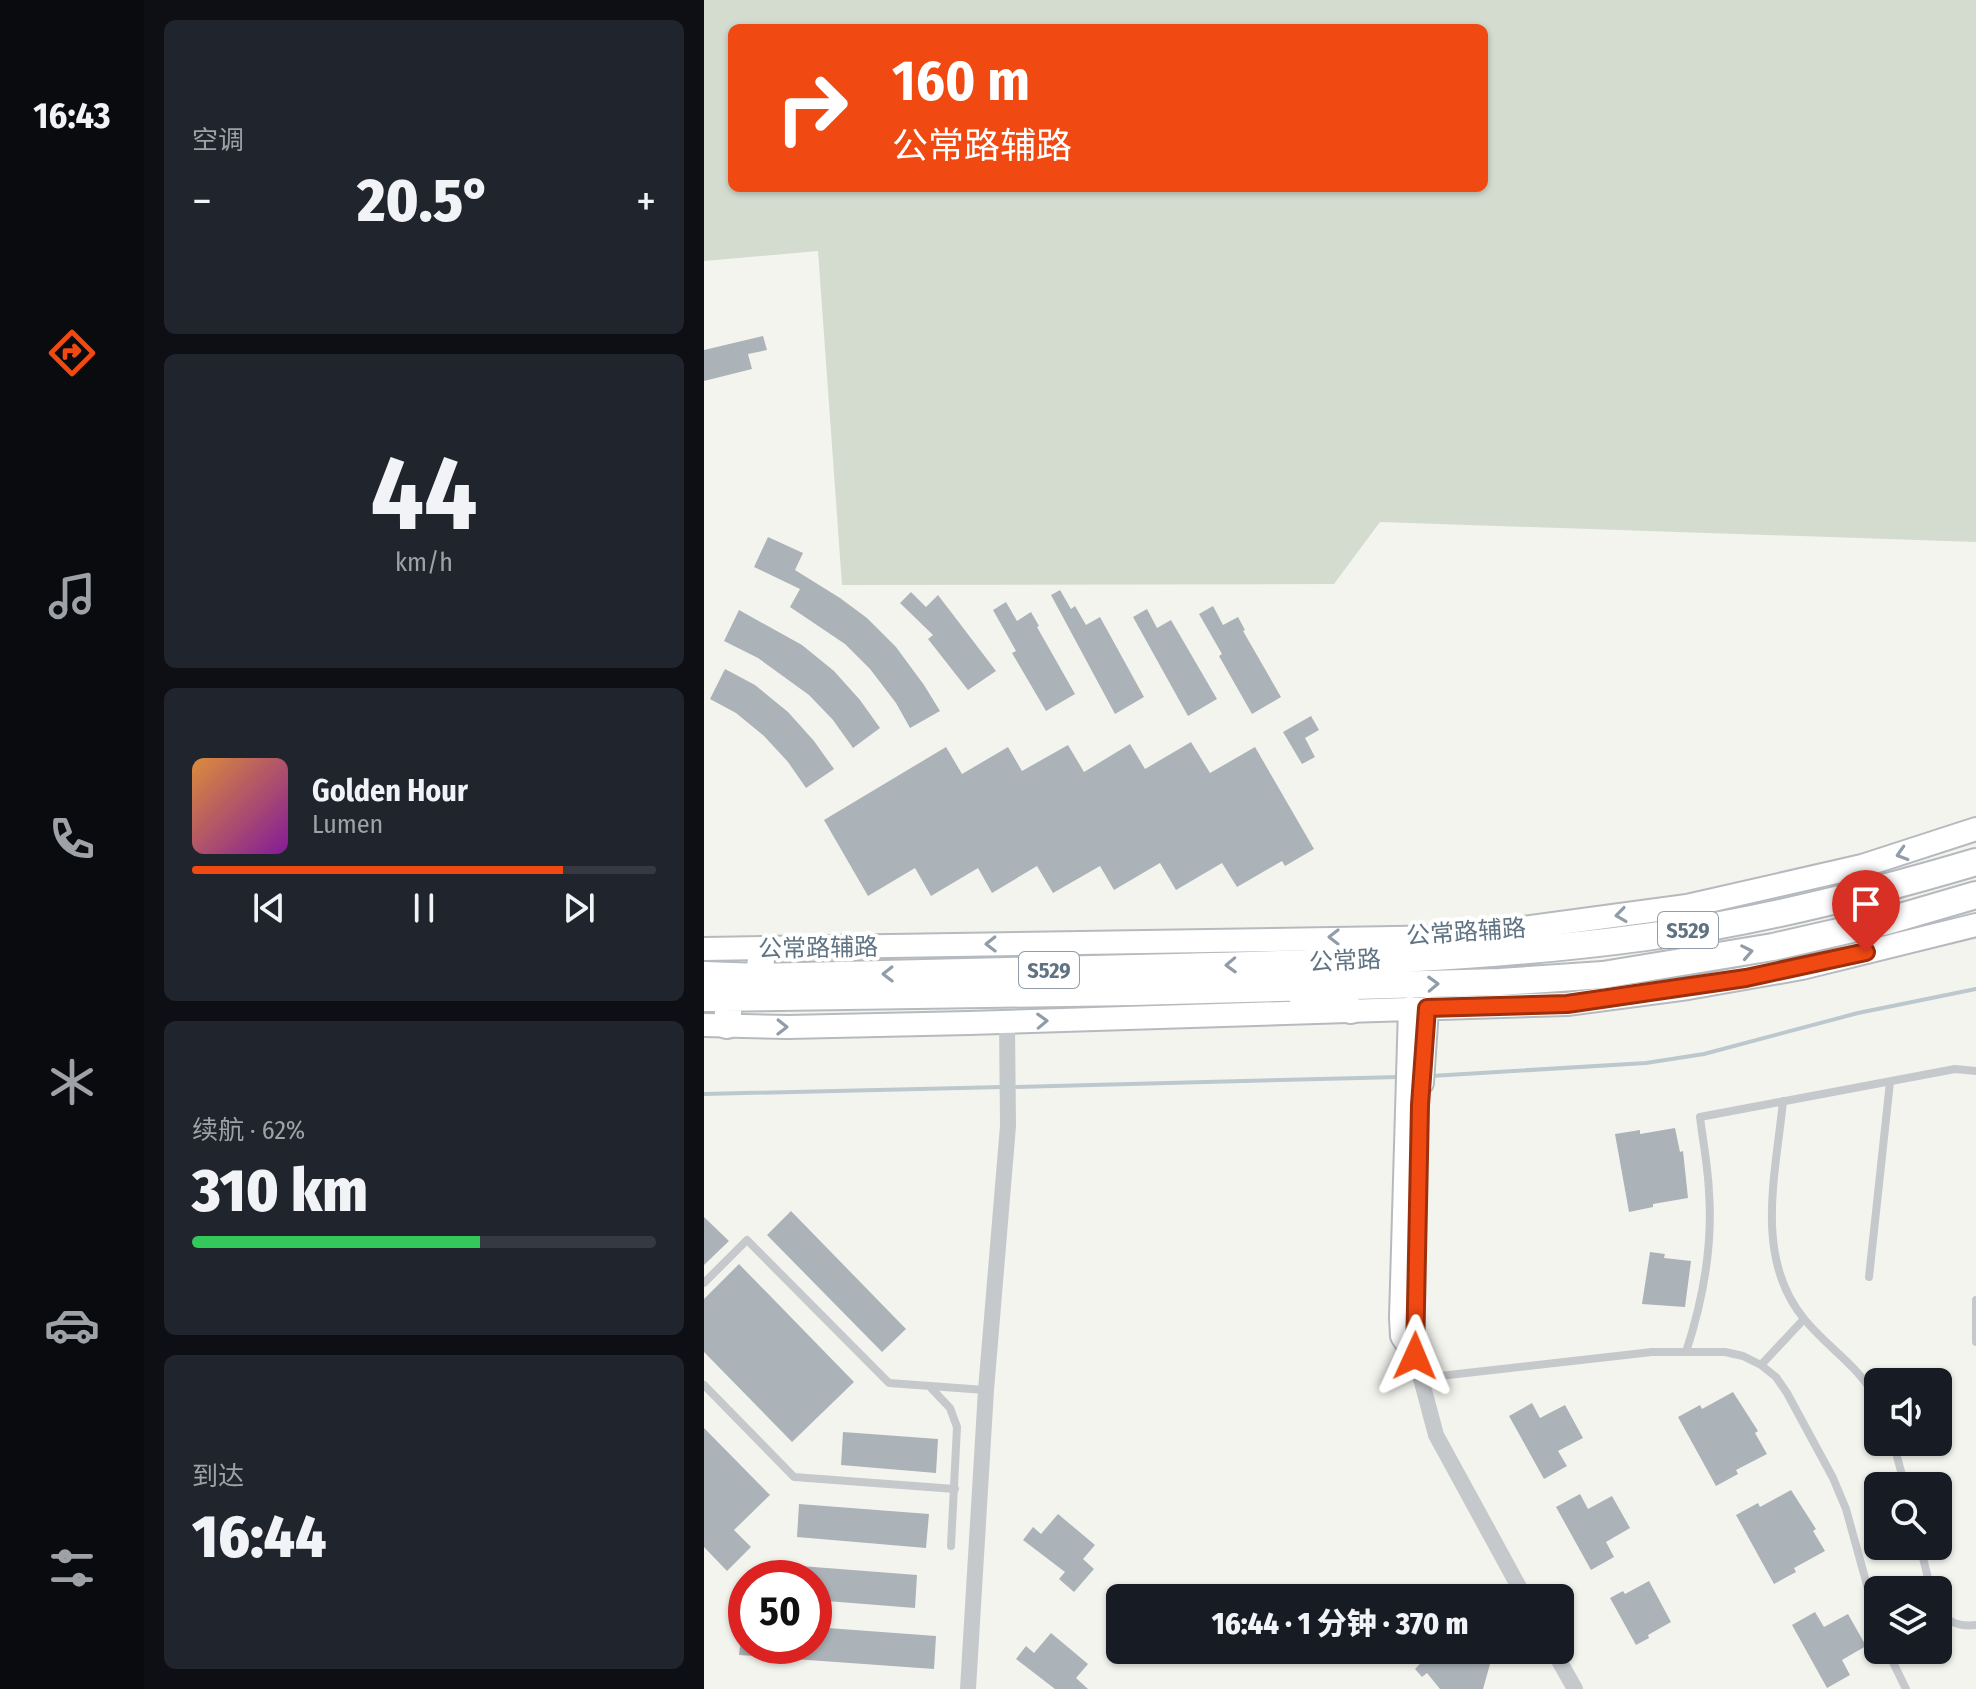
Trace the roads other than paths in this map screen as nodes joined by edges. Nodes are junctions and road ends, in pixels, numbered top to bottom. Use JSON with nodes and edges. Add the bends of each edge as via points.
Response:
{"nodes":[{"id":1,"x":1976,"y":829,"type":"edge"},
{"id":2,"x":1976,"y":862,"type":"edge"},
{"id":3,"x":1976,"y":895,"type":"edge"},
{"id":4,"x":1976,"y":925,"type":"edge"},
{"id":5,"x":1456,"y":937,"type":"junction"},
{"id":6,"x":704,"y":949,"type":"edge"},
{"id":7,"x":762,"y":950,"type":"junction"},
{"id":8,"x":1393,"y":958,"type":"junction"},
{"id":9,"x":704,"y":975,"type":"edge"},
{"id":10,"x":759,"y":977,"type":"junction"},
{"id":11,"x":1271,"y":987,"type":"junction"},
{"id":12,"x":1418,"y":1008,"type":"junction"},
{"id":13,"x":1351,"y":1010,"type":"junction"},
{"id":14,"x":716,"y":1012,"type":"edge"},
{"id":15,"x":1007,"y":1022,"type":"junction"},
{"id":16,"x":1976,"y":1071,"type":"edge"},
{"id":17,"x":1890,"y":1082,"type":"junction"},
{"id":18,"x":1783,"y":1101,"type":"junction"},
{"id":19,"x":1869,"y":1277,"type":"dead end"},
{"id":20,"x":704,"y":1283,"type":"edge"},
{"id":21,"x":1976,"y":1300,"type":"edge"},
{"id":22,"x":1804,"y":1319,"type":"junction"},
{"id":23,"x":1976,"y":1342,"type":"edge"},
{"id":24,"x":1686,"y":1352,"type":"junction"},
{"id":25,"x":1415,"y":1356,"type":"joint"},
{"id":26,"x":1761,"y":1365,"type":"junction"},
{"id":27,"x":1421,"y":1378,"type":"junction"},
{"id":28,"x":1864,"y":1380,"type":"edge"},
{"id":29,"x":704,"y":1385,"type":"edge"},
{"id":30,"x":929,"y":1386,"type":"junction"},
{"id":31,"x":986,"y":1390,"type":"junction"},
{"id":32,"x":955,"y":1489,"type":"junction"},
{"id":33,"x":951,"y":1546,"type":"dead end"},
{"id":34,"x":1864,"y":1576,"type":"edge"},
{"id":35,"x":1517,"y":1584,"type":"edge"},
{"id":36,"x":1952,"y":1622,"type":"edge"},
{"id":37,"x":1976,"y":1625,"type":"edge"},
{"id":38,"x":1561,"y":1664,"type":"edge"},
{"id":39,"x":1894,"y":1664,"type":"edge"},
{"id":40,"x":968,"y":1689,"type":"edge"},
{"id":41,"x":1575,"y":1689,"type":"edge"},
{"id":42,"x":1906,"y":1689,"type":"edge"}],
"edges":[{"from":1,"to":5,"type":"main road","name":"公常路辅路","one_way":true,"via":[[1862,866],[1687,906]]},
{"from":2,"to":8,"type":"main road","name":"公常路","number":"S529","via":[[1775,915],[1647,937]]},
{"from":11,"to":3,"type":"main road","name":"公常路","number":"S529","one_way":true,"via":[[1603,975],[1819,937]]},
{"from":4,"to":12,"type":"main road","via":[[1802,968],[1688,988],[1567,1004]]},
{"from":5,"to":7,"type":"main road","name":"公常路辅路","one_way":true},
{"from":5,"to":8,"type":"main road"},
{"from":6,"to":7,"type":"main road","name":"公常路辅路"},
{"from":7,"to":10,"type":"main road"},
{"from":8,"to":10,"type":"main road","name":"公常路","number":"S529","one_way":true},
{"from":9,"to":10,"type":"main road","name":"公常路","number":"S529"},
{"from":11,"to":13,"type":"main road"},
{"from":11,"to":14,"type":"main road","name":"公常路","number":"S529"},
{"from":12,"to":13,"type":"main road"},
{"from":12,"to":25,"type":"main road","via":[[1401,1318],[1402,1336]]},
{"from":15,"to":13,"type":"main road","one_way":true},
{"from":14,"to":15,"type":"main road","one_way":true,"via":[[788,1027]]},
{"from":15,"to":31,"type":"street","via":[[1008,1115]]},
{"from":16,"to":17,"type":"lane","via":[[1955,1069]]},
{"from":17,"to":18,"type":"lane"},
{"from":17,"to":19,"type":"lane"},
{"from":18,"to":22,"type":"lane","via":[[1772,1250],[1789,1298]]},
{"from":18,"to":24,"type":"lane","via":[[1700,1117],[1709,1247]]},
{"from":20,"to":30,"type":"lane","via":[[747,1240],[889,1383]]},
{"from":21,"to":23,"type":"lane"},
{"from":22,"to":26,"type":"lane"},
{"from":22,"to":28,"type":"lane"},
{"from":24,"to":26,"type":"lane","via":[[1725,1352]]},
{"from":24,"to":27,"type":"lane"},
{"from":25,"to":27,"type":"street"},
{"from":26,"to":34,"type":"lane","via":[[1787,1393],[1833,1478]]},
{"from":27,"to":35,"type":"street","via":[[1436,1435]]},
{"from":29,"to":32,"type":"lane","via":[[794,1477]]},
{"from":30,"to":31,"type":"lane"},
{"from":30,"to":32,"type":"lane","via":[[945,1399],[957,1427]]},
{"from":31,"to":40,"type":"street"},
{"from":32,"to":33,"type":"lane"},
{"from":36,"to":37,"type":"lane"},
{"from":38,"to":41,"type":"street"},
{"from":39,"to":42,"type":"lane"}]}
